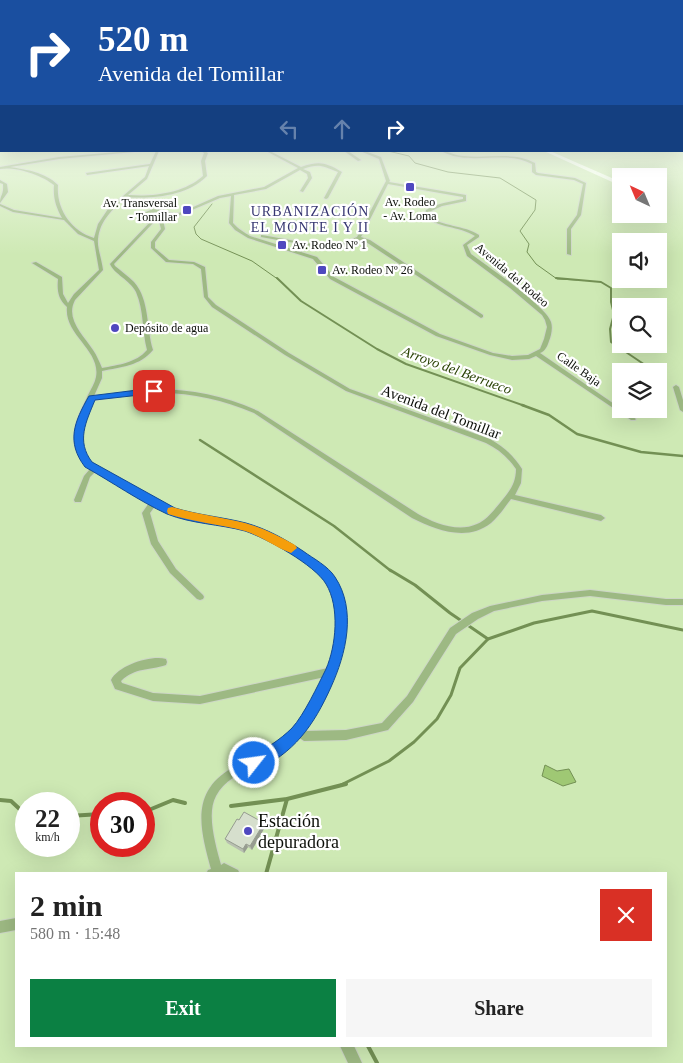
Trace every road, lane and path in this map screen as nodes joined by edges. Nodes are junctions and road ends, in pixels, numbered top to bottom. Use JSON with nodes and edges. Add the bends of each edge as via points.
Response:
{"nodes":[{"id":1,"x":67,"y":156,"type":"edge"},
{"id":2,"x":155,"y":156,"type":"edge"},
{"id":3,"x":205,"y":156,"type":"edge"},
{"id":4,"x":275,"y":156,"type":"edge"},
{"id":5,"x":353,"y":156,"type":"edge"},
{"id":6,"x":373,"y":156,"type":"edge"},
{"id":7,"x":456,"y":156,"type":"edge"},
{"id":8,"x":516,"y":157,"type":"joint"},
{"id":9,"x":359,"y":160,"type":"dead end"},
{"id":10,"x":151,"y":164,"type":"junction"},
{"id":11,"x":0,"y":168,"type":"edge"},
{"id":12,"x":300,"y":169,"type":"junction"},
{"id":13,"x":87,"y":174,"type":"dead end"},
{"id":14,"x":0,"y":181,"type":"edge"},
{"id":15,"x":387,"y":183,"type":"junction"},
{"id":16,"x":6,"y":188,"type":"junction"},
{"id":17,"x":0,"y":189,"type":"edge"},
{"id":18,"x":302,"y":192,"type":"dead end"},
{"id":19,"x":125,"y":196,"type":"junction"},
{"id":20,"x":233,"y":196,"type":"junction"},
{"id":21,"x":326,"y":198,"type":"dead end"},
{"id":22,"x":0,"y":204,"type":"edge"},
{"id":23,"x":140,"y":216,"type":"dead end"},
{"id":24,"x":176,"y":216,"type":"junction"},
{"id":25,"x":161,"y":218,"type":"junction"},
{"id":26,"x":64,"y":219,"type":"junction"},
{"id":27,"x":254,"y":236,"type":"junction"},
{"id":28,"x":358,"y":238,"type":"junction"},
{"id":29,"x":96,"y":240,"type":"junction"},
{"id":30,"x":569,"y":254,"type":"dead end"},
{"id":31,"x":34,"y":263,"type":"dead end"},
{"id":32,"x":107,"y":265,"type":"junction"},
{"id":33,"x":73,"y":301,"type":"junction"},
{"id":34,"x":63,"y":302,"type":"junction"},
{"id":35,"x":70,"y":307,"type":"junction"},
{"id":36,"x":481,"y":316,"type":"dead end"},
{"id":37,"x":537,"y":354,"type":"junction"},
{"id":38,"x":100,"y":370,"type":"junction"},
{"id":39,"x":676,"y":387,"type":"dead end"},
{"id":40,"x":92,"y":398,"type":"junction"},
{"id":41,"x":683,"y":410,"type":"edge"},
{"id":42,"x":633,"y":419,"type":"dead end"},
{"id":43,"x":94,"y":468,"type":"junction"},
{"id":44,"x":510,"y":496,"type":"junction"},
{"id":45,"x":78,"y":500,"type":"dead end"},
{"id":46,"x":154,"y":502,"type":"junction"},
{"id":47,"x":601,"y":518,"type":"dead end"},
{"id":48,"x":200,"y":597,"type":"dead end"},
{"id":49,"x":683,"y":602,"type":"edge"},
{"id":50,"x":163,"y":662,"type":"dead end"},
{"id":51,"x":332,"y":671,"type":"junction"},
{"id":52,"x":298,"y":732,"type":"junction"},
{"id":53,"x":215,"y":872,"type":"edge"},
{"id":54,"x":230,"y":872,"type":"edge"},
{"id":55,"x":15,"y":924,"type":"edge"},
{"id":56,"x":0,"y":927,"type":"edge"},
{"id":57,"x":348,"y":1047,"type":"edge"},
{"id":58,"x":355,"y":1063,"type":"edge"}],
"edges":[{"from":1,"to":11,"type":"street"},
{"from":2,"to":10,"type":"street"},
{"from":3,"to":19,"type":"street","via":[[205,176],[198,182],[159,196]]},
{"from":4,"to":12,"type":"street"},
{"from":5,"to":9,"type":"street"},
{"from":6,"to":15,"type":"street","via":[[380,158]]},
{"from":7,"to":8,"type":"street"},
{"from":8,"to":30,"type":"street","via":[[532,162],[537,174],[570,178],[585,184],[579,215],[569,229]]},
{"from":10,"to":13,"type":"street"},
{"from":10,"to":19,"type":"street","via":[[146,178]]},
{"from":11,"to":26,"type":"street","via":[[29,171],[51,180],[56,185],[54,198]]},
{"from":12,"to":18,"type":"street","via":[[309,173],[310,178]]},
{"from":12,"to":20,"type":"street","via":[[265,188]]},
{"from":12,"to":21,"type":"street","via":[[320,163],[340,172]]},
{"from":14,"to":16,"type":"street"},
{"from":15,"to":28,"type":"street"},
{"from":15,"to":37,"type":"street","name":"Avenida del Rodeo","via":[[465,196],[465,200],[438,205],[426,216],[478,236],[465,245],[469,255],[544,314],[549,324],[548,335]]},
{"from":16,"to":17,"type":"street"},
{"from":16,"to":22,"type":"street"},
{"from":19,"to":29,"type":"street","via":[[103,217]]},
{"from":20,"to":24,"type":"street","via":[[216,199]]},
{"from":20,"to":27,"type":"street","via":[[231,223],[240,231]]},
{"from":22,"to":26,"type":"street","via":[[13,211]]},
{"from":23,"to":24,"type":"street","via":[[153,210]]},
{"from":24,"to":25,"type":"street"},
{"from":25,"to":32,"type":"street","via":[[152,222]]},
{"from":25,"to":44,"type":"street","name":"Avenida del Tomillar","via":[[163,229],[153,242],[153,248],[168,261],[203,268],[206,297],[214,306],[348,390],[500,447],[519,469],[518,482]]},
{"from":26,"to":29,"type":"street","via":[[88,238]]},
{"from":27,"to":28,"type":"street","via":[[323,247],[342,245]]},
{"from":27,"to":37,"type":"street","via":[[315,258],[332,278],[438,335],[501,356],[520,358]]},
{"from":28,"to":36,"type":"street","via":[[368,241]]},
{"from":29,"to":32,"type":"street"},
{"from":31,"to":34,"type":"street","via":[[60,278]]},
{"from":32,"to":33,"type":"street"},
{"from":32,"to":38,"type":"street","via":[[134,284],[143,304],[146,341],[150,350],[146,357]]},
{"from":33,"to":34,"type":"street"},
{"from":33,"to":35,"type":"street"},
{"from":34,"to":35,"type":"street"},
{"from":35,"to":38,"type":"street","via":[[76,329]]},
{"from":37,"to":42,"type":"street","name":"Calle Baja"},
{"from":38,"to":40,"type":"street"},
{"from":39,"to":41,"type":"street"},
{"from":40,"to":43,"type":"street","via":[[78,430],[77,442],[81,455]]},
{"from":40,"to":44,"type":"street","name":"Avenida del Tomillar","via":[[176,391],[239,404],[415,516],[439,527],[465,530],[480,527]]},
{"from":43,"to":45,"type":"street","via":[[87,476]]},
{"from":43,"to":46,"type":"street"},
{"from":44,"to":47,"type":"street"},
{"from":46,"to":48,"type":"street","via":[[146,513],[154,542],[173,571]]},
{"from":46,"to":51,"type":"street","via":[[188,516],[265,534],[322,570],[331,580],[340,608],[341,636]]},
{"from":49,"to":52,"type":"street","via":[[590,593],[493,608],[453,631],[410,699],[385,727],[346,735],[304,736]]},
{"from":50,"to":51,"type":"street","via":[[135,666],[116,680],[118,686],[153,697],[200,700]]},
{"from":51,"to":52,"type":"street"},
{"from":52,"to":53,"type":"street","via":[[268,756],[225,777],[211,793],[207,818]]},
{"from":53,"to":54,"type":"street","via":[[224,869]]},
{"from":55,"to":56,"type":"street"},
{"from":57,"to":58,"type":"street"}]}
